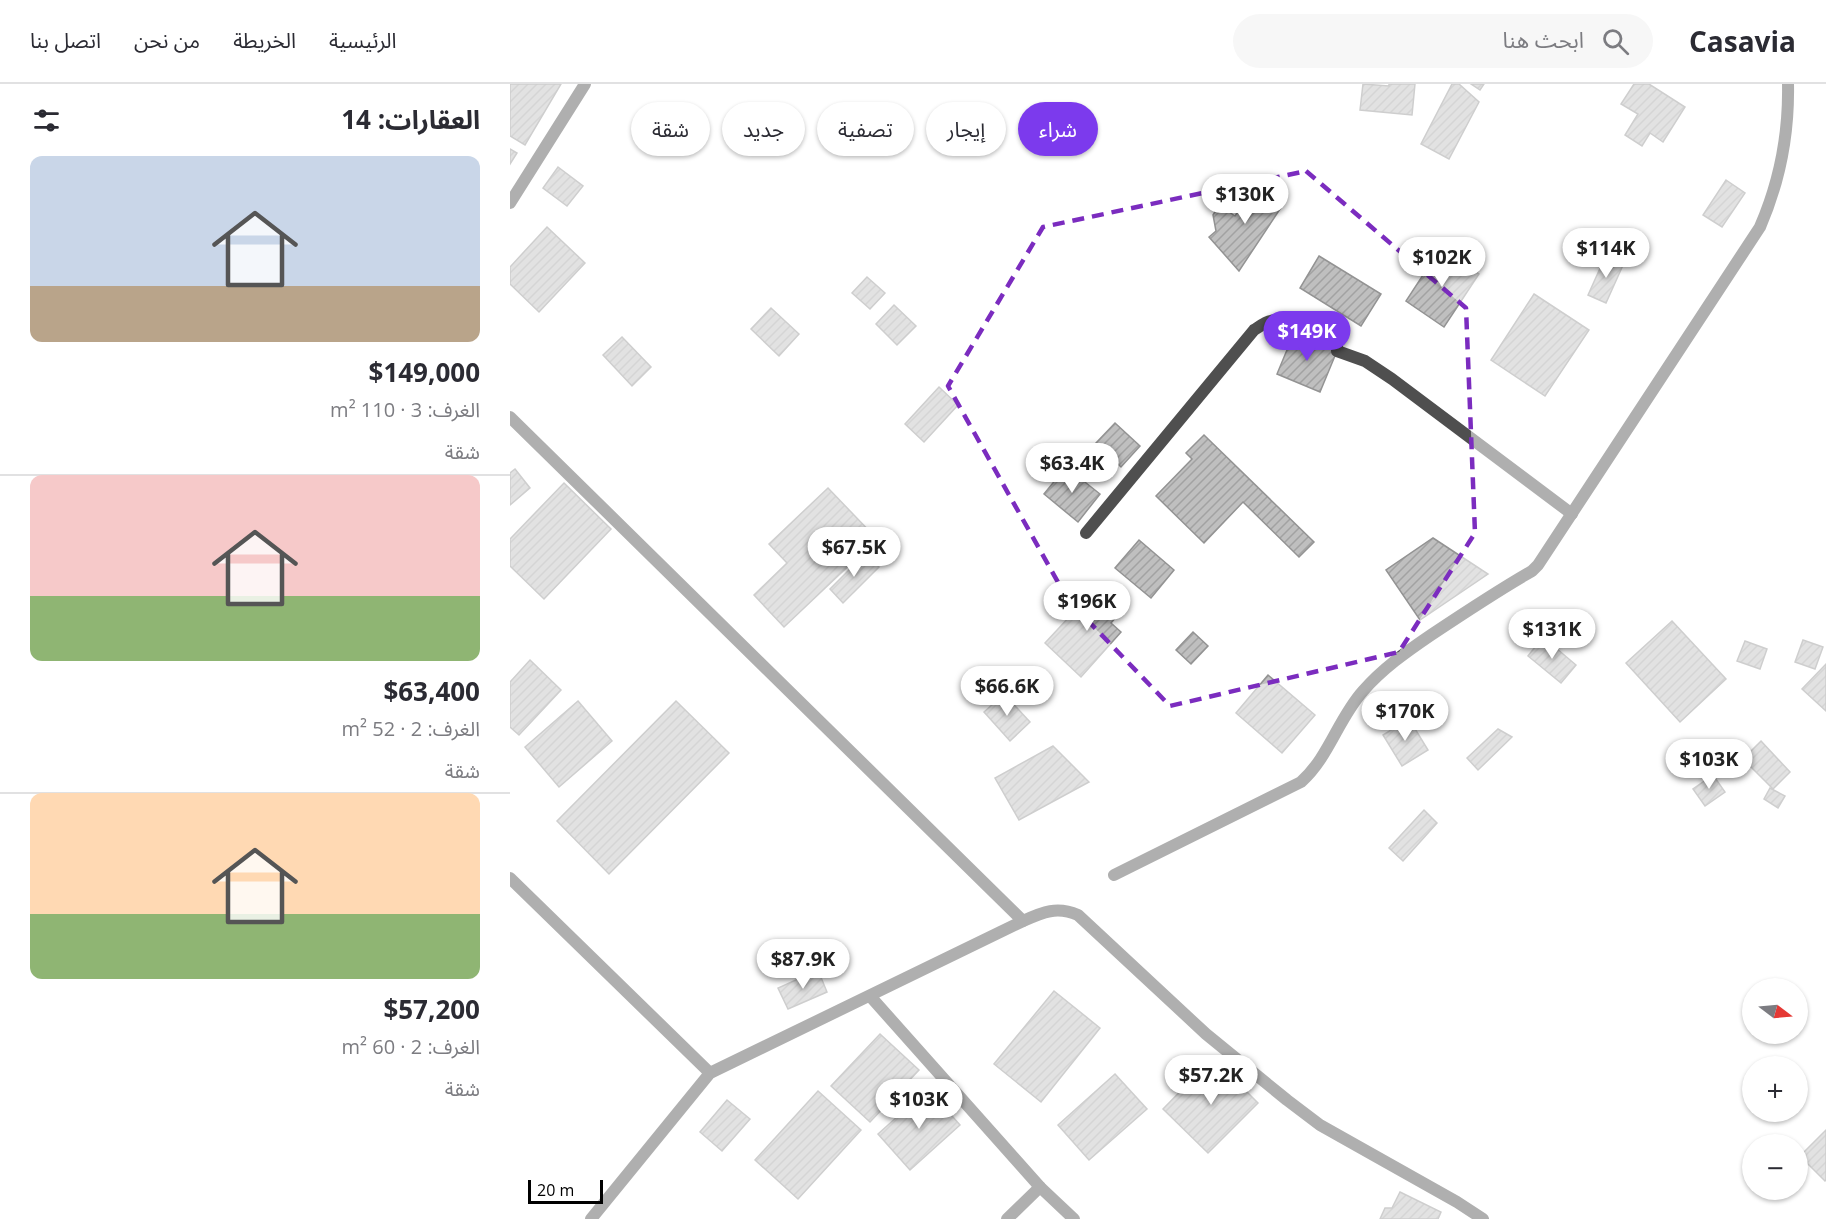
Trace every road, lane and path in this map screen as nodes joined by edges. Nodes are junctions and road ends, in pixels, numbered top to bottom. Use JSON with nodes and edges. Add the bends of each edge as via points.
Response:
{"nodes":[{"id":1,"x":585,"y":84,"type":"edge"},
{"id":2,"x":1788,"y":84,"type":"edge"},
{"id":3,"x":510,"y":203,"type":"edge"},
{"id":4,"x":510,"y":417,"type":"edge"},
{"id":5,"x":1572,"y":514,"type":"junction"},
{"id":6,"x":1086,"y":534,"type":"dead end"},
{"id":7,"x":1114,"y":875,"type":"dead end"},
{"id":8,"x":510,"y":878,"type":"edge"},
{"id":9,"x":1023,"y":921,"type":"junction"},
{"id":10,"x":870,"y":996,"type":"junction"},
{"id":11,"x":710,"y":1073,"type":"junction"},
{"id":12,"x":1040,"y":1187,"type":"junction"},
{"id":13,"x":591,"y":1219,"type":"edge"},
{"id":14,"x":1007,"y":1219,"type":"edge"},
{"id":15,"x":1074,"y":1219,"type":"edge"},
{"id":16,"x":1483,"y":1219,"type":"edge"}],
"edges":[{"from":1,"to":3,"type":"street"},
{"from":2,"to":5,"type":"street","via":[[1789,108],[1781,163],[1774,196],[1760,227]]},
{"from":4,"to":9,"type":"street"},
{"from":5,"to":6,"type":"street","via":[[1392,379],[1365,361],[1337,351],[1337,345],[1329,340],[1284,319],[1254,330]]},
{"from":5,"to":7,"type":"street","via":[[1532,571],[1468,609],[1387,667],[1347,711],[1319,763],[1301,782]]},
{"from":8,"to":11,"type":"street"},
{"from":9,"to":10,"type":"street"},
{"from":9,"to":16,"type":"street","via":[[1057,909],[1078,915],[1206,1034],[1295,1107]]},
{"from":10,"to":11,"type":"street"},
{"from":10,"to":12,"type":"street"},
{"from":11,"to":13,"type":"street"},
{"from":12,"to":14,"type":"street"},
{"from":12,"to":15,"type":"street"}]}
